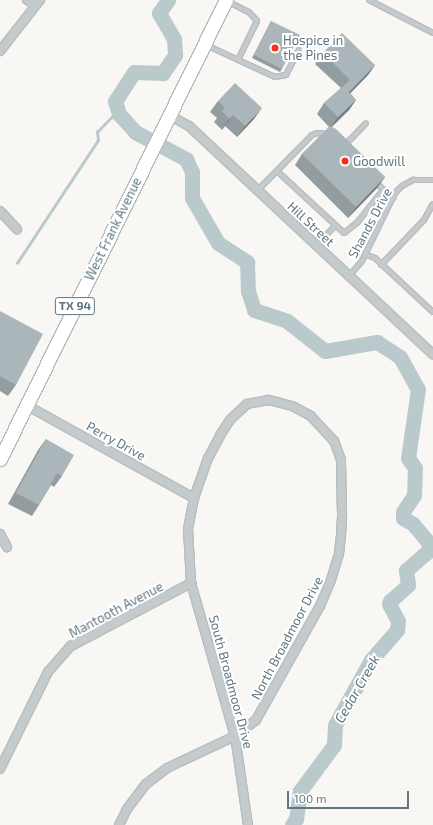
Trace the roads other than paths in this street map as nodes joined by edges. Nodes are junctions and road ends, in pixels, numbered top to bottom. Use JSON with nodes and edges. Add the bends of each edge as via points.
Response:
{"nodes":[{"id":1,"x":27,"y":0,"type":"edge"},
{"id":2,"x":226,"y":0,"type":"edge"},
{"id":3,"x":369,"y":0,"type":"edge"},
{"id":4,"x":38,"y":2,"type":"edge"},
{"id":5,"x":379,"y":2,"type":"edge"},
{"id":6,"x":432,"y":30,"type":"edge"},
{"id":7,"x":204,"y":44,"type":"junction"},
{"id":8,"x":299,"y":50,"type":"dead end"},
{"id":9,"x":0,"y":51,"type":"edge"},
{"id":10,"x":238,"y":60,"type":"junction"},
{"id":11,"x":169,"y":115,"type":"junction"},
{"id":12,"x":366,"y":123,"type":"dead end"},
{"id":13,"x":332,"y":138,"type":"edge"},
{"id":14,"x":337,"y":143,"type":"edge"},
{"id":15,"x":342,"y":148,"type":"junction"},
{"id":16,"x":347,"y":153,"type":"edge"},
{"id":17,"x":277,"y":171,"type":"junction"},
{"id":18,"x":373,"y":180,"type":"edge"},
{"id":19,"x":433,"y":180,"type":"edge"},
{"id":20,"x":258,"y":190,"type":"junction"},
{"id":21,"x":384,"y":190,"type":"junction"},
{"id":22,"x":393,"y":198,"type":"junction"},
{"id":23,"x":433,"y":204,"type":"edge"},
{"id":24,"x":0,"y":211,"type":"edge"},
{"id":25,"x":335,"y":226,"type":"junction"},
{"id":26,"x":17,"y":229,"type":"dead end"},
{"id":27,"x":316,"y":246,"type":"junction"},
{"id":28,"x":365,"y":254,"type":"junction"},
{"id":29,"x":381,"y":264,"type":"junction"},
{"id":30,"x":349,"y":276,"type":"junction"},
{"id":31,"x":433,"y":312,"type":"edge"},
{"id":32,"x":432,"y":352,"type":"edge"},
{"id":33,"x":26,"y":405,"type":"junction"},
{"id":34,"x":0,"y":459,"type":"edge"},
{"id":35,"x":194,"y":498,"type":"junction"},
{"id":36,"x":0,"y":534,"type":"edge"},
{"id":37,"x":7,"y":547,"type":"dead end"},
{"id":38,"x":191,"y":583,"type":"junction"},
{"id":39,"x":235,"y":736,"type":"junction"},
{"id":40,"x":0,"y":769,"type":"edge"},
{"id":41,"x":119,"y":825,"type":"edge"},
{"id":42,"x":248,"y":825,"type":"edge"}],
"edges":[{"from":1,"to":4,"type":"street"},
{"from":2,"to":7,"type":"main road","name":"West Frank Avenue","number":"TX 94"},
{"from":2,"to":10,"type":"lane","via":[[249,12],[257,21]]},
{"from":3,"to":5,"type":"lane"},
{"from":4,"to":9,"type":"street"},
{"from":5,"to":6,"type":"lane"},
{"from":7,"to":10,"type":"lane"},
{"from":7,"to":11,"type":"main road","name":"West Frank Avenue","number":"TX 94"},
{"from":8,"to":10,"type":"lane","via":[[286,75],[282,77],[275,77]]},
{"from":11,"to":20,"type":"street","name":"Hill Street","via":[[189,126]]},
{"from":11,"to":33,"type":"main road","name":"West Frank Avenue","number":"TX 94"},
{"from":12,"to":15,"type":"lane"},
{"from":13,"to":17,"type":"lane","via":[[322,133],[312,135]]},
{"from":14,"to":15,"type":"lane"},
{"from":15,"to":16,"type":"lane"},
{"from":17,"to":20,"type":"lane"},
{"from":17,"to":25,"type":"lane"},
{"from":18,"to":21,"type":"lane"},
{"from":19,"to":22,"type":"lane","name":"Shands Drive","via":[[413,180],[402,186]]},
{"from":20,"to":27,"type":"street","name":"Hill Street"},
{"from":21,"to":22,"type":"lane"},
{"from":21,"to":25,"type":"lane","via":[[348,231],[342,232]]},
{"from":22,"to":28,"type":"lane","name":"Shands Drive"},
{"from":23,"to":29,"type":"lane","via":[[424,220]]},
{"from":24,"to":26,"type":"street"},
{"from":25,"to":27,"type":"lane"},
{"from":27,"to":30,"type":"street","name":"Hill Street"},
{"from":28,"to":29,"type":"lane"},
{"from":28,"to":30,"type":"lane","name":"Shands Drive"},
{"from":29,"to":31,"type":"lane"},
{"from":30,"to":32,"type":"street","name":"Hill Street"},
{"from":33,"to":34,"type":"main road","name":"West Frank Avenue","number":"TX 94"},
{"from":33,"to":35,"type":"street","name":"Perry Drive"},
{"from":35,"to":38,"type":"street","name":"South Broadmoor Drive","via":[[188,529]]},
{"from":35,"to":39,"type":"street","name":"North Broadmoor Drive","via":[[208,458],[221,434],[230,420],[247,404],[269,400],[301,410],[311,416],[334,441],[341,460],[341,536],[339,554],[331,580],[320,606],[261,712],[252,725]]},
{"from":36,"to":37,"type":"street"},
{"from":38,"to":39,"type":"street","name":"South Broadmoor Drive"},
{"from":38,"to":40,"type":"street","name":"Mantooth Avenue","via":[[71,646],[48,672]]},
{"from":39,"to":41,"type":"street","name":"North Broadmoor Drive","via":[[161,772],[146,784],[127,809]]},
{"from":39,"to":42,"type":"street","name":"South Broadmoor Drive"}]}
